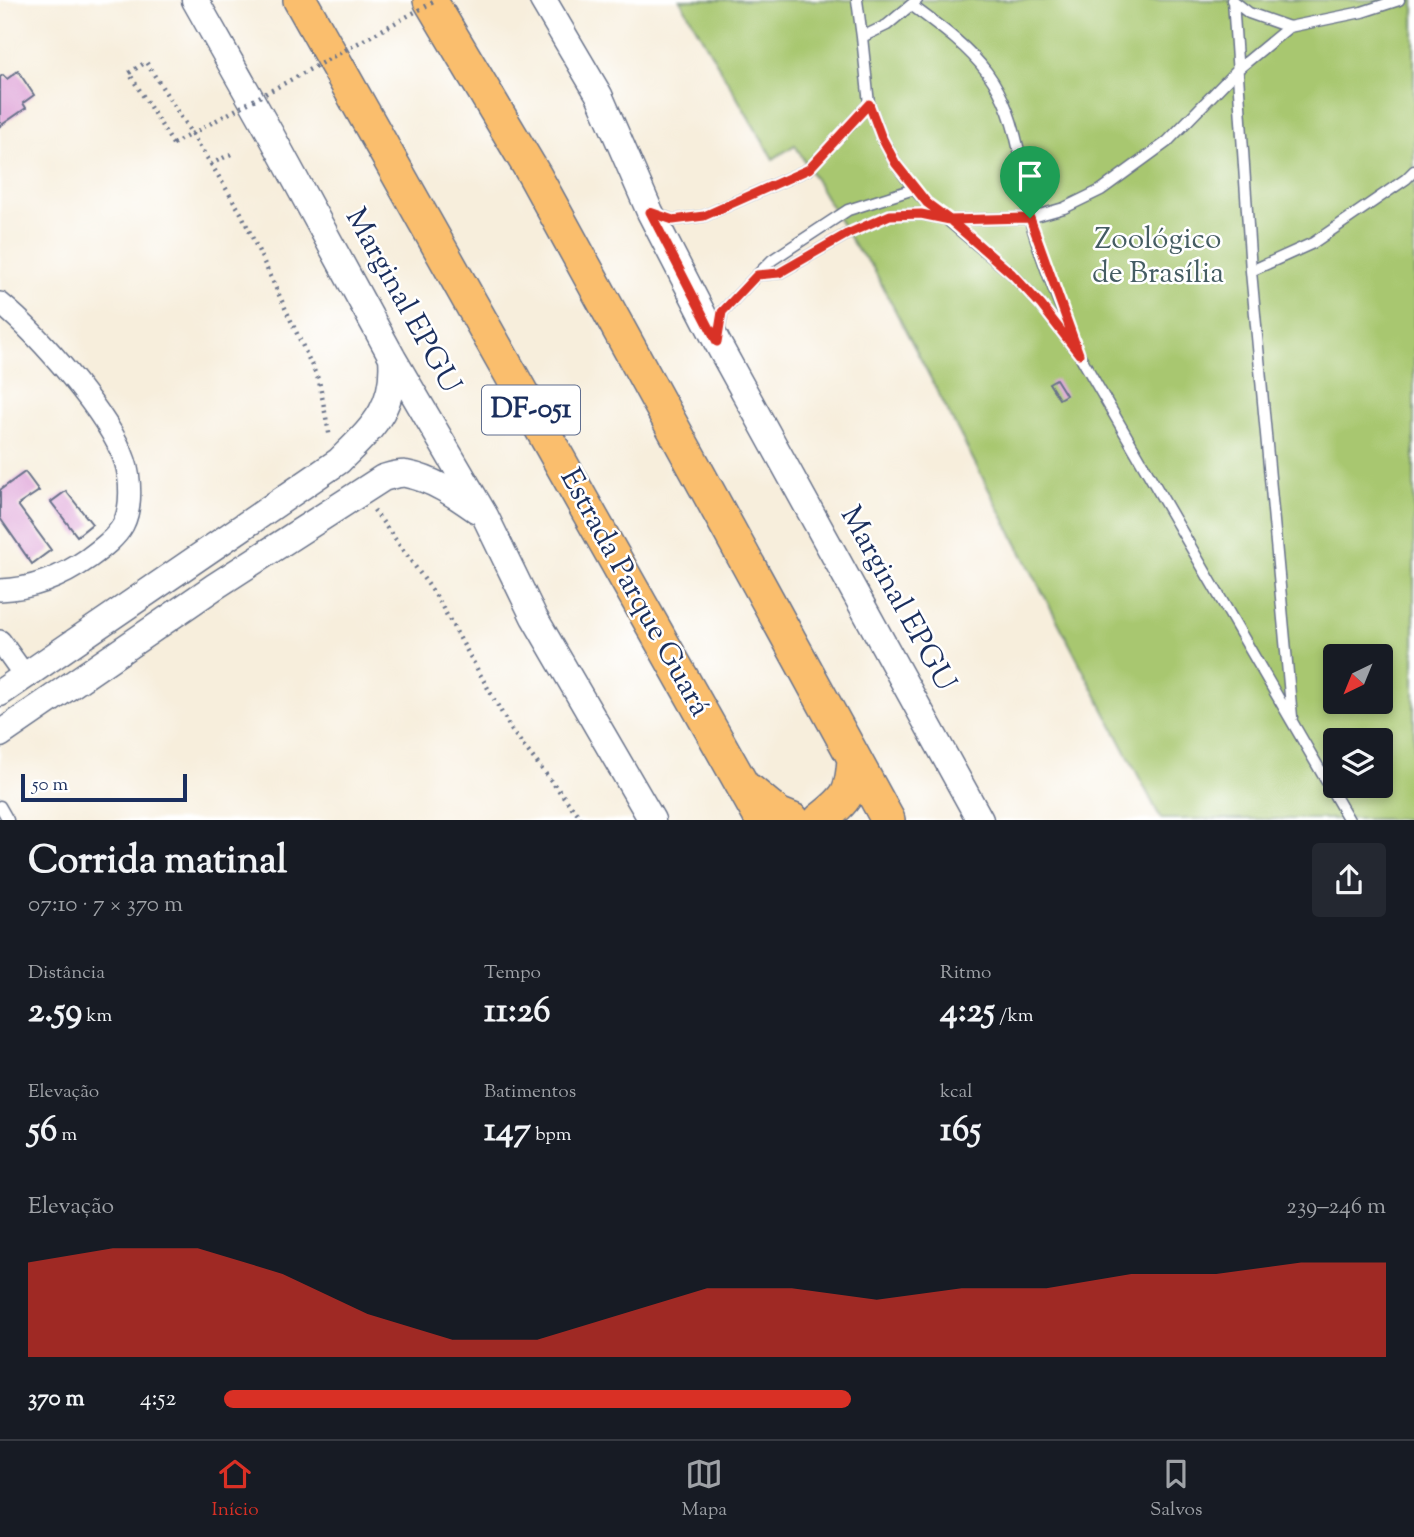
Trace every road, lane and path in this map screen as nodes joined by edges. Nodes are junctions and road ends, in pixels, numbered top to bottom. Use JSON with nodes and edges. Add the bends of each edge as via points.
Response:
{"nodes":[{"id":1,"x":195,"y":0,"type":"edge"},
{"id":2,"x":299,"y":0,"type":"edge"},
{"id":3,"x":430,"y":0,"type":"edge"},
{"id":4,"x":437,"y":0,"type":"edge"},
{"id":5,"x":543,"y":0,"type":"edge"},
{"id":6,"x":857,"y":0,"type":"edge"},
{"id":7,"x":1233,"y":0,"type":"edge"},
{"id":8,"x":1399,"y":0,"type":"edge"},
{"id":9,"x":914,"y":3,"type":"edge"},
{"id":10,"x":1289,"y":27,"type":"junction"},
{"id":11,"x":862,"y":37,"type":"junction"},
{"id":12,"x":1237,"y":71,"type":"junction"},
{"id":13,"x":869,"y":104,"type":"junction"},
{"id":14,"x":233,"y":153,"type":"dead end"},
{"id":15,"x":1414,"y":170,"type":"edge"},
{"id":16,"x":914,"y":189,"type":"junction"},
{"id":17,"x":650,"y":212,"type":"junction"},
{"id":18,"x":1030,"y":218,"type":"junction"},
{"id":19,"x":950,"y":220,"type":"junction"},
{"id":20,"x":1251,"y":271,"type":"junction"},
{"id":21,"x":757,"y":275,"type":"junction"},
{"id":22,"x":0,"y":303,"type":"edge"},
{"id":23,"x":717,"y":342,"type":"junction"},
{"id":24,"x":1079,"y":354,"type":"junction"},
{"id":25,"x":392,"y":357,"type":"junction"},
{"id":26,"x":485,"y":516,"type":"junction"},
{"id":27,"x":0,"y":590,"type":"edge"},
{"id":28,"x":0,"y":641,"type":"edge"},
{"id":29,"x":25,"y":676,"type":"junction"},
{"id":30,"x":0,"y":693,"type":"edge"},
{"id":31,"x":1292,"y":719,"type":"junction"},
{"id":32,"x":0,"y":734,"type":"edge"},
{"id":33,"x":854,"y":758,"type":"junction"},
{"id":34,"x":743,"y":785,"type":"junction"},
{"id":35,"x":0,"y":806,"type":"edge"},
{"id":36,"x":8,"y":820,"type":"edge"},
{"id":37,"x":652,"y":820,"type":"edge"},
{"id":38,"x":762,"y":820,"type":"edge"},
{"id":39,"x":793,"y":820,"type":"edge"},
{"id":40,"x":820,"y":820,"type":"edge"},
{"id":41,"x":888,"y":820,"type":"edge"},
{"id":42,"x":980,"y":820,"type":"edge"},
{"id":43,"x":1349,"y":820,"type":"edge"}],
"edges":[{"from":1,"to":25,"type":"street","name":"Marginal EPGU"},
{"from":2,"to":34,"type":"highway","name":"Estrada Parque Guará","number":"DF-051"},
{"from":3,"to":33,"type":"highway","via":[[535,176]]},
{"from":4,"to":14,"type":"path","bridge":true,"via":[[173,145],[129,73],[146,62],[181,116],[211,164]]},
{"from":5,"to":17,"type":"street","name":"Marginal EPGU","via":[[599,95]]},
{"from":6,"to":11,"type":"lane"},
{"from":7,"to":10,"type":"lane","via":[[1249,13]]},
{"from":7,"to":12,"type":"lane"},
{"from":8,"to":10,"type":"lane"},
{"from":9,"to":11,"type":"lane","via":[[887,25]]},
{"from":9,"to":18,"type":"lane","via":[[977,57],[995,81],[1015,135]]},
{"from":10,"to":12,"type":"lane"},
{"from":11,"to":13,"type":"lane"},
{"from":12,"to":18,"type":"lane","via":[[1167,142],[1121,176],[1064,208]]},
{"from":12,"to":20,"type":"lane"},
{"from":13,"to":16,"type":"lane","via":[[881,136]]},
{"from":13,"to":17,"type":"lane","via":[[809,169],[704,216],[673,220]]},
{"from":15,"to":20,"type":"lane","via":[[1313,243]]},
{"from":16,"to":19,"type":"lane"},
{"from":16,"to":21,"type":"lane","via":[[848,210]]},
{"from":17,"to":23,"type":"street","name":"Marginal EPGU"},
{"from":18,"to":19,"type":"lane"},
{"from":18,"to":24,"type":"lane"},
{"from":19,"to":21,"type":"lane","via":[[921,214],[890,215],[779,273]]},
{"from":19,"to":24,"type":"lane","via":[[1012,274]]},
{"from":20,"to":31,"type":"lane"},
{"from":21,"to":23,"type":"lane","via":[[722,312]]},
{"from":22,"to":27,"type":"street","via":[[83,392],[111,433],[129,483],[124,524],[109,542],[52,579]]},
{"from":23,"to":42,"type":"street","name":"Marginal EPGU"},
{"from":24,"to":31,"type":"lane"},
{"from":25,"to":26,"type":"street","name":"Marginal EPGU"},
{"from":25,"to":29,"type":"street","via":[[394,377],[386,405],[339,461]]},
{"from":26,"to":32,"type":"street","via":[[447,488],[403,473],[383,478]]},
{"from":26,"to":37,"type":"street","name":"Marginal EPGU","via":[[534,617]]},
{"from":28,"to":29,"type":"street"},
{"from":29,"to":30,"type":"street"},
{"from":31,"to":43,"type":"lane"},
{"from":33,"to":40,"type":"highway","via":[[853,785]]},
{"from":33,"to":41,"type":"highway"},
{"from":34,"to":38,"type":"highway","name":"Estrada Parque Guará","number":"DF-051"},
{"from":34,"to":39,"type":"highway","via":[[778,814]]},
{"from":35,"to":36,"type":"lane"}]}
